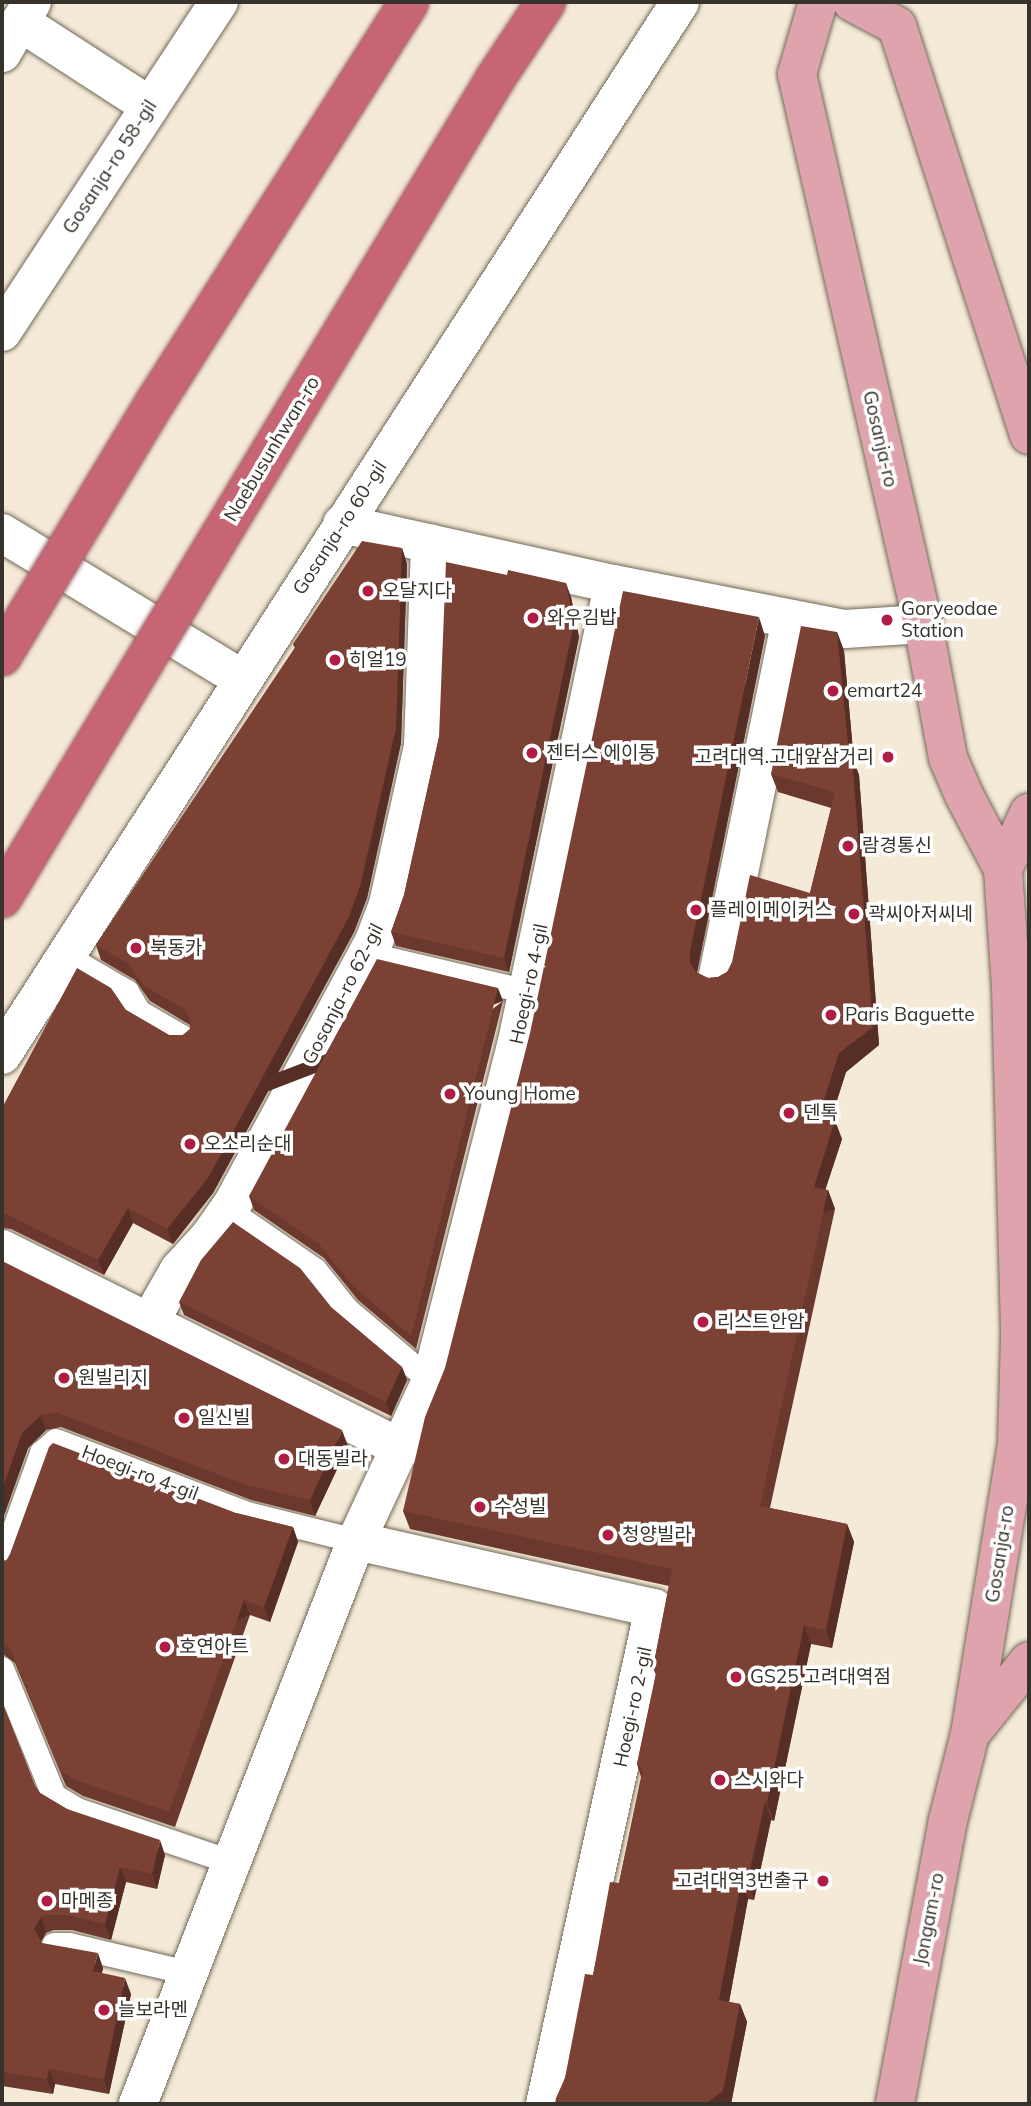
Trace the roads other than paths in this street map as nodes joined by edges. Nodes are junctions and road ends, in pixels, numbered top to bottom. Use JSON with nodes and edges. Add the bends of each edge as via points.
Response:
{"nodes":[{"id":1,"x":219,"y":2,"type":"edge"},
{"id":2,"x":409,"y":2,"type":"edge"},
{"id":3,"x":546,"y":2,"type":"edge"},
{"id":4,"x":680,"y":2,"type":"edge"},
{"id":5,"x":818,"y":2,"type":"edge"},
{"id":6,"x":852,"y":2,"type":"edge"},
{"id":7,"x":18,"y":26,"type":"edge"},
{"id":8,"x":150,"y":106,"type":"junction"},
{"id":9,"x":2,"y":332,"type":"edge"},
{"id":10,"x":1029,"y":435,"type":"edge"},
{"id":11,"x":342,"y":524,"type":"junction"},
{"id":12,"x":2,"y":533,"type":"edge"},
{"id":13,"x":430,"y":544,"type":"junction"},
{"id":14,"x":613,"y":584,"type":"junction"},
{"id":15,"x":791,"y":619,"type":"junction"},
{"id":16,"x":923,"y":624,"type":"junction"},
{"id":17,"x":2,"y":656,"type":"edge"},
{"id":18,"x":232,"y":673,"type":"junction"},
{"id":19,"x":1029,"y":813,"type":"edge"},
{"id":20,"x":1003,"y":869,"type":"junction"},
{"id":21,"x":2,"y":898,"type":"edge"},
{"id":22,"x":366,"y":954,"type":"junction"},
{"id":23,"x":65,"y":956,"type":"junction"},
{"id":24,"x":718,"y":975,"type":"edge"},
{"id":25,"x":1020,"y":985,"type":"edge"},
{"id":26,"x":528,"y":992,"type":"junction"},
{"id":27,"x":182,"y":1037,"type":"edge"},
{"id":28,"x":2,"y":1055,"type":"edge"},
{"id":29,"x":229,"y":1211,"type":"junction"},
{"id":30,"x":2,"y":1249,"type":"edge"},
{"id":31,"x":150,"y":1321,"type":"junction"},
{"id":32,"x":431,"y":1381,"type":"junction"},
{"id":33,"x":402,"y":1448,"type":"junction"},
{"id":34,"x":356,"y":1541,"type":"junction"},
{"id":35,"x":2,"y":1564,"type":"edge"},
{"id":36,"x":1029,"y":1661,"type":"edge"},
{"id":37,"x":2,"y":1670,"type":"edge"},
{"id":38,"x":970,"y":1734,"type":"junction"},
{"id":39,"x":232,"y":1862,"type":"junction"},
{"id":40,"x":54,"y":1945,"type":"edge"},
{"id":41,"x":188,"y":1973,"type":"junction"},
{"id":42,"x":138,"y":2104,"type":"edge"},
{"id":43,"x":545,"y":2104,"type":"edge"},
{"id":44,"x":895,"y":2104,"type":"edge"}],
"edges":[{"from":1,"to":8,"type":"street","name":"Gosanja-ro 58-gil"},
{"from":2,"to":17,"type":"highway","bridge":true,"via":[[156,401]]},
{"from":3,"to":21,"type":"highway","name":"Naebusunhwan-ro","bridge":true,"via":[[495,79]]},
{"from":4,"to":11,"type":"street","name":"Gosanja-ro 60-gil"},
{"from":5,"to":16,"type":"main road","name":"Gosanja-ro","via":[[797,74]]},
{"from":6,"to":10,"type":"main road","via":[[897,26]]},
{"from":7,"to":8,"type":"street"},
{"from":8,"to":9,"type":"street","name":"Gosanja-ro 58-gil"},
{"from":11,"to":13,"type":"street"},
{"from":11,"to":18,"type":"street","name":"Gosanja-ro 60-gil"},
{"from":12,"to":18,"type":"street","bridge":true},
{"from":13,"to":14,"type":"street"},
{"from":13,"to":22,"type":"street","name":"Gosanja-ro 62-gil","via":[[423,746],[388,904]]},
{"from":14,"to":15,"type":"street"},
{"from":14,"to":26,"type":"street","name":"Hoegi-ro 4-gil"},
{"from":15,"to":16,"type":"street","via":[[845,629]]},
{"from":15,"to":24,"type":"street"},
{"from":16,"to":20,"type":"main road","name":"Gosanja-ro","via":[[948,758]]},
{"from":18,"to":23,"type":"street","name":"Gosanja-ro 60-gil"},
{"from":19,"to":20,"type":"main road","name":"Gosanja-ro"},
{"from":20,"to":25,"type":"main road","name":"Gosanja-ro"},
{"from":22,"to":26,"type":"lane"},
{"from":22,"to":29,"type":"street","name":"Gosanja-ro 62-gil"},
{"from":23,"to":27,"type":"lane","via":[[127,992],[139,1012]]},
{"from":23,"to":28,"type":"street","name":"Gosanja-ro 60-gil"},
{"from":25,"to":38,"type":"main road","name":"Gosanja-ro","via":[[1017,1444]]},
{"from":26,"to":32,"type":"street","name":"Hoegi-ro 4-gil"},
{"from":29,"to":31,"type":"street","name":"Gosanja-ro 62-gil","via":[[179,1270]]},
{"from":29,"to":32,"type":"lane","via":[[315,1270],[347,1310]]},
{"from":30,"to":31,"type":"street"},
{"from":31,"to":33,"type":"street"},
{"from":32,"to":33,"type":"street","name":"Hoegi-ro 4-gil"},
{"from":33,"to":34,"type":"street","name":"Hoegi-ro 4-gil"},
{"from":34,"to":35,"type":"lane","name":"Hoegi-ro 4-gil","via":[[247,1514],[57,1441],[43,1453]]},
{"from":34,"to":39,"type":"street","name":"Hoegi-ro 4-gil"},
{"from":34,"to":43,"type":"street","name":"Hoegi-ro 2-gil","via":[[654,1608]]},
{"from":36,"to":38,"type":"main road"},
{"from":37,"to":39,"type":"lane","via":[[54,1796],[77,1810]]},
{"from":38,"to":44,"type":"main road","name":"Jongam-ro","via":[[948,1820]]},
{"from":39,"to":41,"type":"street","name":"Hoegi-ro 4-gil"},
{"from":40,"to":41,"type":"lane"},
{"from":41,"to":42,"type":"street","name":"Hoegi-ro 4-gil"}]}
